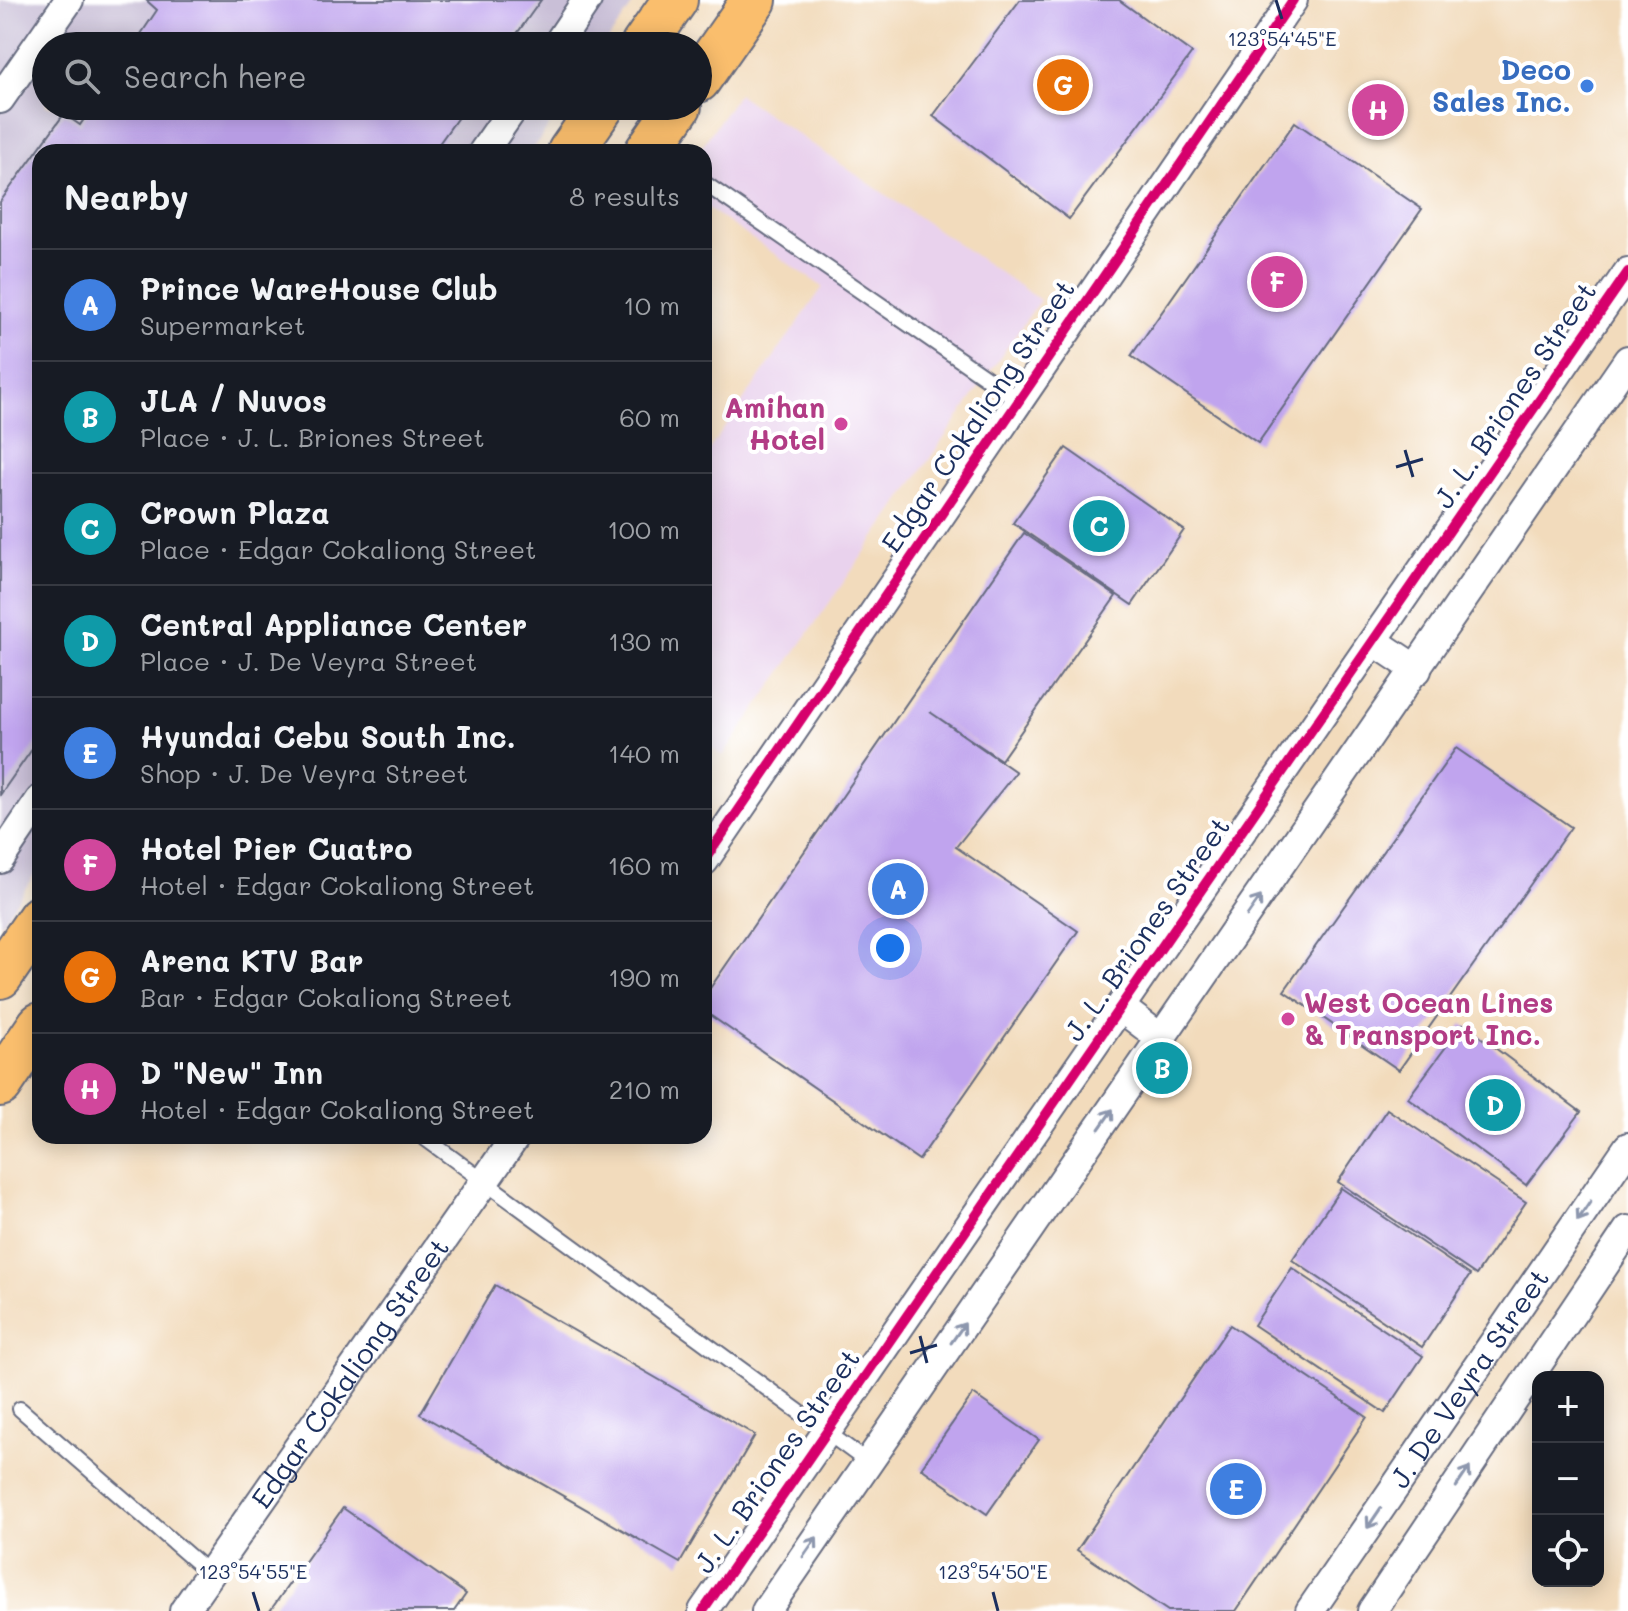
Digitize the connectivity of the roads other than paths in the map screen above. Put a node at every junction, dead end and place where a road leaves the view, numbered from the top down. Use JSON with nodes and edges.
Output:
{"nodes":[{"id":1,"x":69,"y":0,"type":"edge"},
{"id":2,"x":587,"y":0,"type":"edge"},
{"id":3,"x":675,"y":0,"type":"edge"},
{"id":4,"x":754,"y":0,"type":"edge"},
{"id":5,"x":1293,"y":0,"type":"edge"},
{"id":6,"x":47,"y":32,"type":"edge"},
{"id":7,"x":565,"y":32,"type":"edge"},
{"id":8,"x":653,"y":32,"type":"edge"},
{"id":9,"x":32,"y":53,"type":"edge"},
{"id":10,"x":712,"y":60,"type":"edge"},
{"id":11,"x":0,"y":99,"type":"edge"},
{"id":12,"x":505,"y":120,"type":"edge"},
{"id":13,"x":592,"y":120,"type":"edge"},
{"id":14,"x":670,"y":120,"type":"edge"},
{"id":15,"x":489,"y":144,"type":"edge"},
{"id":16,"x":576,"y":144,"type":"edge"},
{"id":17,"x":656,"y":144,"type":"edge"},
{"id":18,"x":712,"y":189,"type":"edge"},
{"id":19,"x":1628,"y":272,"type":"edge"},
{"id":20,"x":1628,"y":360,"type":"edge"},
{"id":21,"x":1017,"y":399,"type":"junction"},
{"id":22,"x":1375,"y":642,"type":"junction"},
{"id":23,"x":1417,"y":670,"type":"junction"},
{"id":24,"x":32,"y":812,"type":"edge"},
{"id":25,"x":712,"y":849,"type":"edge"},
{"id":26,"x":0,"y":859,"type":"edge"},
{"id":27,"x":32,"y":930,"type":"edge"},
{"id":28,"x":0,"y":976,"type":"edge"},
{"id":29,"x":1121,"y":1008,"type":"junction"},
{"id":30,"x":32,"y":1037,"type":"edge"},
{"id":31,"x":1162,"y":1039,"type":"junction"},
{"id":32,"x":0,"y":1084,"type":"edge"},
{"id":33,"x":434,"y":1144,"type":"edge"},
{"id":34,"x":511,"y":1144,"type":"edge"},
{"id":35,"x":1628,"y":1147,"type":"edge"},
{"id":36,"x":486,"y":1180,"type":"junction"},
{"id":37,"x":1628,"y":1230,"type":"edge"},
{"id":38,"x":20,"y":1409,"type":"dead end"},
{"id":39,"x":826,"y":1432,"type":"junction"},
{"id":40,"x":869,"y":1463,"type":"junction"},
{"id":41,"x":210,"y":1574,"type":"junction"},
{"id":42,"x":184,"y":1611,"type":"edge"},
{"id":43,"x":703,"y":1611,"type":"edge"},
{"id":44,"x":766,"y":1611,"type":"edge"},
{"id":45,"x":1310,"y":1611,"type":"edge"},
{"id":46,"x":1372,"y":1611,"type":"edge"}],
"edges":[{"from":1,"to":6,"type":"street"},
{"from":2,"to":7,"type":"street"},
{"from":3,"to":8,"type":"highway"},
{"from":4,"to":10,"type":"highway"},
{"from":5,"to":21,"type":"street","name":"Edgar Cokaliong Street"},
{"from":9,"to":11,"type":"street"},
{"from":12,"to":15,"type":"street"},
{"from":13,"to":16,"type":"highway"},
{"from":14,"to":17,"type":"highway"},
{"from":18,"to":21,"type":"lane"},
{"from":19,"to":22,"type":"street","name":"J. L. Briones Street"},
{"from":20,"to":23,"type":"street"},
{"from":21,"to":25,"type":"street","name":"Edgar Cokaliong Street"},
{"from":22,"to":23,"type":"street"},
{"from":22,"to":29,"type":"street","name":"J. L. Briones Street"},
{"from":31,"to":23,"type":"street","one_way":true},
{"from":24,"to":26,"type":"street"},
{"from":27,"to":28,"type":"highway"},
{"from":29,"to":31,"type":"street"},
{"from":29,"to":39,"type":"street","name":"J. L. Briones Street"},
{"from":30,"to":32,"type":"highway"},
{"from":40,"to":31,"type":"street","one_way":true},
{"from":33,"to":36,"type":"lane"},
{"from":34,"to":36,"type":"street","name":"Edgar Cokaliong Street"},
{"from":35,"to":45,"type":"street","name":"J. De Veyra Street","one_way":true},
{"from":36,"to":39,"type":"lane"},
{"from":36,"to":41,"type":"street","name":"Edgar Cokaliong Street"},
{"from":46,"to":37,"type":"street","name":"J. De Veyra Street","one_way":true},
{"from":38,"to":41,"type":"lane"},
{"from":39,"to":40,"type":"lane"},
{"from":39,"to":43,"type":"street","name":"J. L. Briones Street"},
{"from":44,"to":40,"type":"street","one_way":true},
{"from":41,"to":42,"type":"street","name":"Edgar Cokaliong Street"}]}
